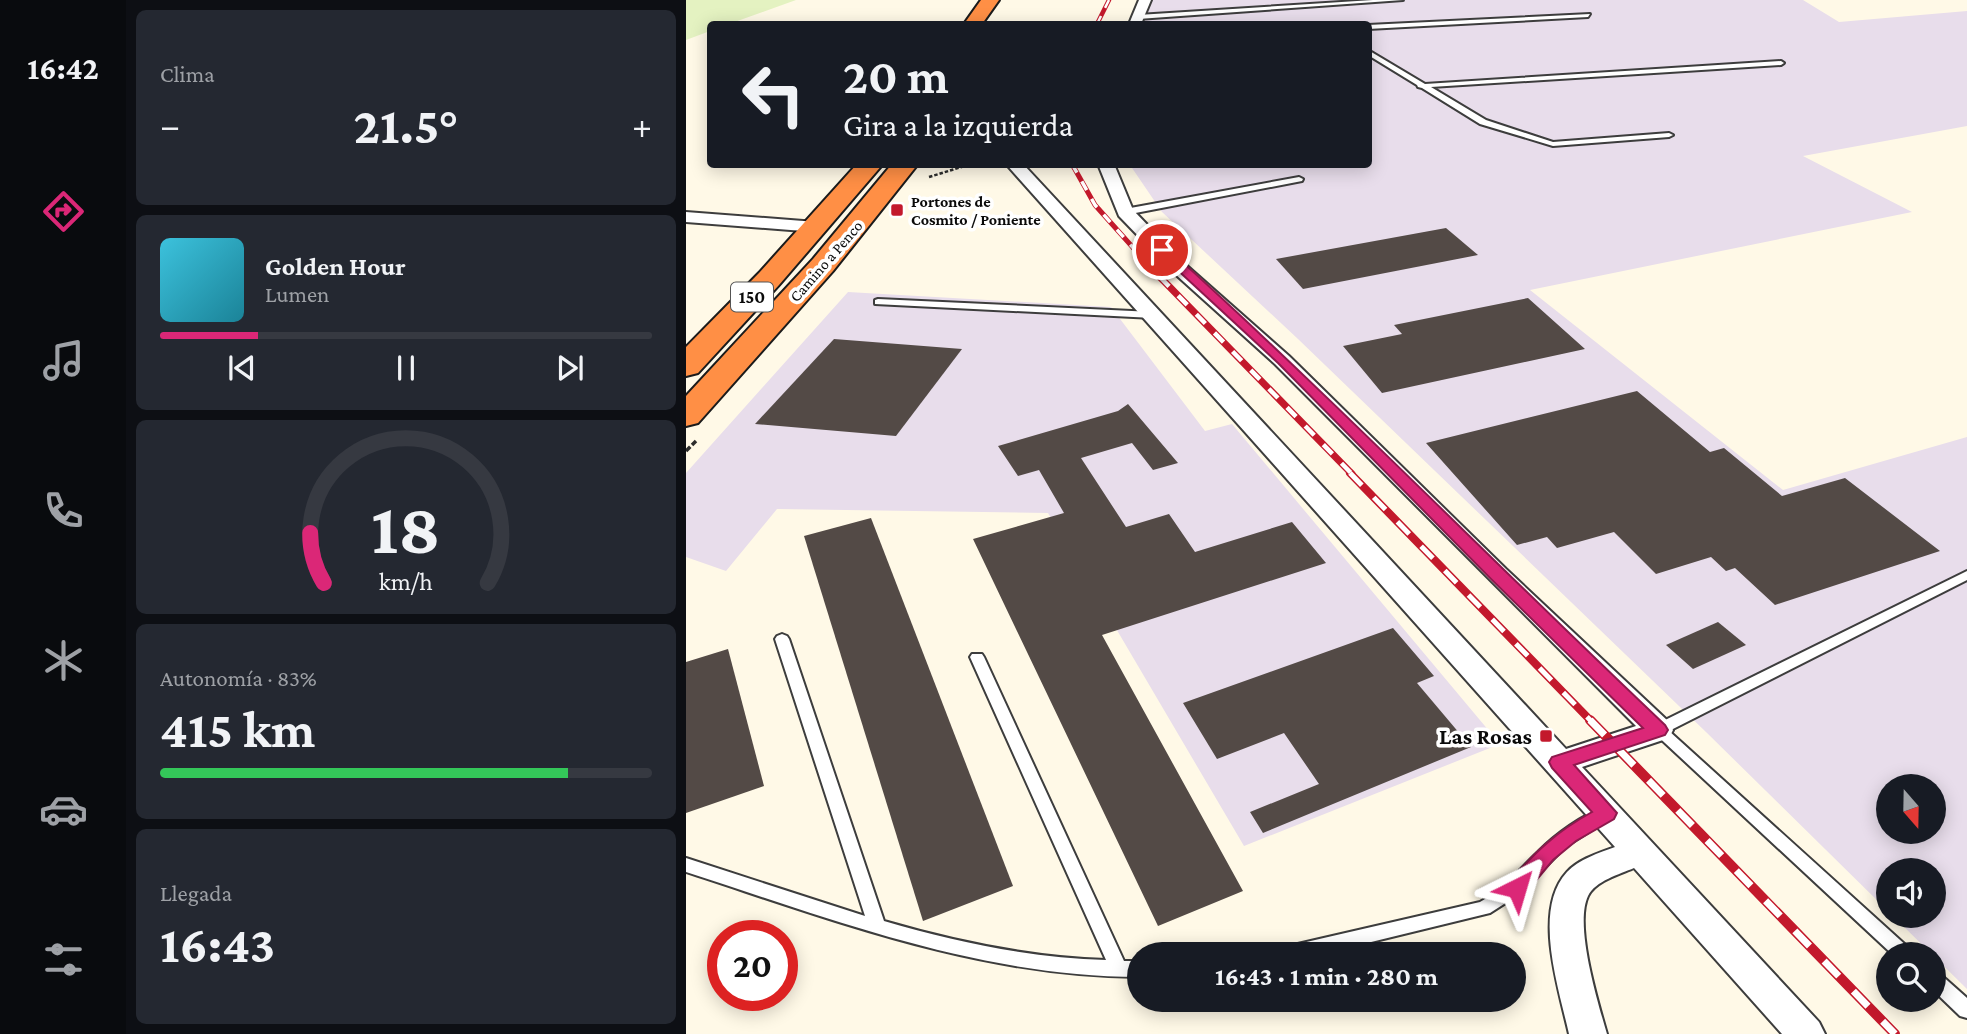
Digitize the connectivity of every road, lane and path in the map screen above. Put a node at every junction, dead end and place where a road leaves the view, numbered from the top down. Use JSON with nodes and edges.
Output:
{"nodes":[{"id":1,"x":990,"y":0,"type":"edge"},
{"id":2,"x":1145,"y":0,"type":"edge"},
{"id":3,"x":1400,"y":0,"type":"edge"},
{"id":4,"x":1588,"y":15,"type":"dead end"},
{"id":5,"x":975,"y":21,"type":"edge"},
{"id":6,"x":1137,"y":21,"type":"edge"},
{"id":7,"x":1372,"y":27,"type":"edge"},
{"id":8,"x":1372,"y":55,"type":"edge"},
{"id":9,"x":1781,"y":63,"type":"dead end"},
{"id":10,"x":1420,"y":86,"type":"junction"},
{"id":11,"x":1669,"y":135,"type":"dead end"},
{"id":12,"x":868,"y":168,"type":"edge"},
{"id":13,"x":903,"y":168,"type":"edge"},
{"id":14,"x":1018,"y":168,"type":"edge"},
{"id":15,"x":1108,"y":168,"type":"edge"},
{"id":16,"x":1299,"y":179,"type":"dead end"},
{"id":17,"x":1125,"y":212,"type":"junction"},
{"id":18,"x":686,"y":217,"type":"edge"},
{"id":19,"x":816,"y":227,"type":"junction"},
{"id":20,"x":878,"y":302,"type":"dead end"},
{"id":21,"x":1153,"y":315,"type":"junction"},
{"id":22,"x":686,"y":366,"type":"edge"},
{"id":23,"x":686,"y":416,"type":"edge"},
{"id":24,"x":1967,"y":575,"type":"edge"},
{"id":25,"x":782,"y":639,"type":"dead end"},
{"id":26,"x":977,"y":657,"type":"dead end"},
{"id":27,"x":1658,"y":730,"type":"junction"},
{"id":28,"x":1559,"y":762,"type":"junction"},
{"id":29,"x":1606,"y":813,"type":"junction"},
{"id":30,"x":1640,"y":851,"type":"junction"},
{"id":31,"x":686,"y":865,"type":"edge"},
{"id":32,"x":877,"y":925,"type":"junction"},
{"id":33,"x":1340,"y":942,"type":"edge"},
{"id":34,"x":1892,"y":942,"type":"edge"},
{"id":35,"x":1119,"y":969,"type":"junction"},
{"id":36,"x":1127,"y":969,"type":"edge"},
{"id":37,"x":1946,"y":991,"type":"edge"},
{"id":38,"x":1967,"y":1010,"type":"edge"},
{"id":39,"x":1588,"y":1034,"type":"edge"},
{"id":40,"x":1806,"y":1034,"type":"edge"}],
"edges":[{"from":1,"to":5,"type":"highway"},
{"from":2,"to":6,"type":"street"},
{"from":3,"to":6,"type":"lane"},
{"from":4,"to":7,"type":"lane"},
{"from":8,"to":10,"type":"lane"},
{"from":9,"to":10,"type":"lane"},
{"from":10,"to":11,"type":"lane"},
{"from":12,"to":19,"type":"highway","name":"Camino a Penco","number":"150"},
{"from":13,"to":23,"type":"highway","name":"Camino a Penco","number":"150"},
{"from":14,"to":21,"type":"street"},
{"from":15,"to":17,"type":"street"},
{"from":16,"to":17,"type":"lane"},
{"from":17,"to":27,"type":"street"},
{"from":18,"to":19,"type":"street"},
{"from":19,"to":22,"type":"highway","name":"Camino a Penco","number":"150"},
{"from":20,"to":21,"type":"lane"},
{"from":21,"to":28,"type":"street"},
{"from":24,"to":27,"type":"lane"},
{"from":25,"to":32,"type":"lane"},
{"from":26,"to":35,"type":"lane"},
{"from":27,"to":28,"type":"street"},
{"from":27,"to":34,"type":"lane"},
{"from":28,"to":29,"type":"street"},
{"from":29,"to":30,"type":"street"},
{"from":29,"to":33,"type":"lane"},
{"from":30,"to":39,"type":"street"},
{"from":30,"to":40,"type":"street"},
{"from":31,"to":32,"type":"lane"},
{"from":32,"to":35,"type":"lane"},
{"from":35,"to":36,"type":"lane"},
{"from":37,"to":38,"type":"lane"}]}
